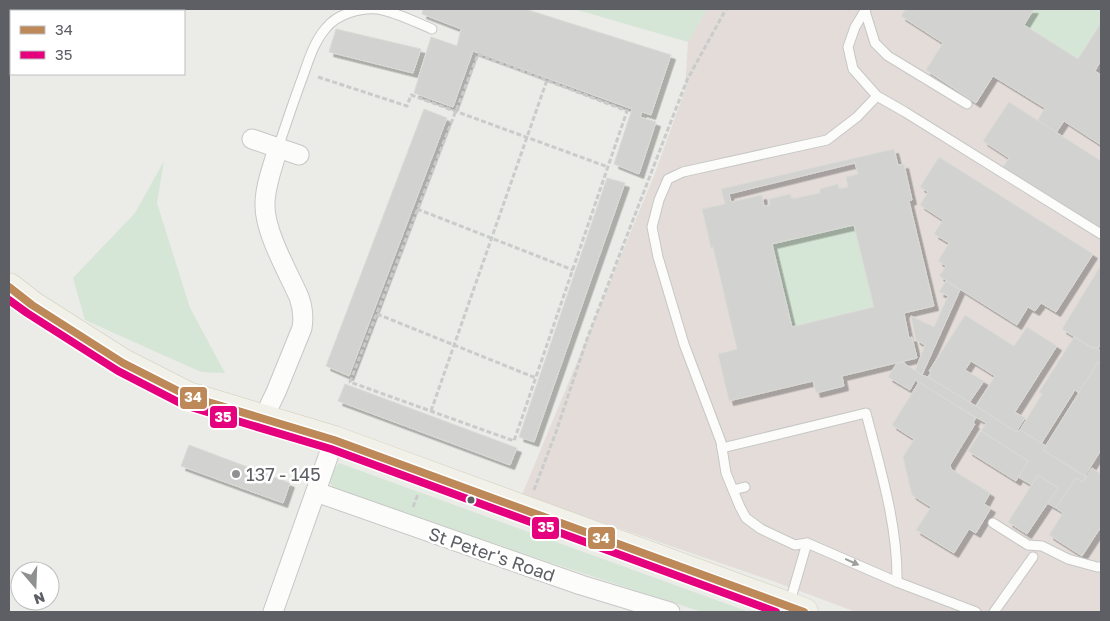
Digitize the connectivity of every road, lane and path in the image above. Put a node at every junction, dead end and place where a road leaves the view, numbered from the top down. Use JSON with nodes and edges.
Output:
{"nodes":[{"id":1,"x":726,"y":9,"type":"edge"},
{"id":2,"x":866,"y":10,"type":"edge"},
{"id":3,"x":432,"y":29,"type":"dead end"},
{"id":4,"x":304,"y":72,"type":"junction"},
{"id":5,"x":547,"y":80,"type":"junction"},
{"id":6,"x":877,"y":96,"type":"junction"},
{"id":7,"x":966,"y":104,"type":"dead end"},
{"id":8,"x":455,"y":112,"type":"junction"},
{"id":9,"x":527,"y":138,"type":"junction"},
{"id":10,"x":252,"y":139,"type":"dead end"},
{"id":11,"x":278,"y":148,"type":"junction"},
{"id":12,"x":299,"y":155,"type":"dead end"},
{"id":13,"x":608,"y":167,"type":"junction"},
{"id":14,"x":417,"y":210,"type":"junction"},
{"id":15,"x":1101,"y":234,"type":"edge"},
{"id":16,"x":492,"y":238,"type":"junction"},
{"id":17,"x":573,"y":270,"type":"junction"},
{"id":18,"x":9,"y":288,"type":"edge"},
{"id":19,"x":377,"y":314,"type":"junction"},
{"id":20,"x":454,"y":345,"type":"junction"},
{"id":21,"x":536,"y":378,"type":"junction"},
{"id":22,"x":431,"y":411,"type":"junction"},
{"id":23,"x":263,"y":419,"type":"junction"},
{"id":24,"x":334,"y":440,"type":"junction"},
{"id":25,"x":722,"y":448,"type":"junction"},
{"id":26,"x":745,"y":487,"type":"dead end"},
{"id":27,"x":733,"y":490,"type":"junction"},
{"id":28,"x":316,"y":492,"type":"junction"},
{"id":29,"x":529,"y":513,"type":"junction"},
{"id":30,"x":993,"y":523,"type":"dead end"},
{"id":31,"x":807,"y":542,"type":"junction"},
{"id":32,"x":1033,"y":557,"type":"dead end"},
{"id":33,"x":1101,"y":567,"type":"edge"},
{"id":34,"x":897,"y":582,"type":"junction"},
{"id":35,"x":796,"y":609,"type":"edge"},
{"id":36,"x":273,"y":612,"type":"edge"},
{"id":37,"x":670,"y":612,"type":"edge"},
{"id":38,"x":976,"y":612,"type":"edge"},
{"id":39,"x":994,"y":612,"type":"edge"}],
"edges":[{"from":1,"to":29,"type":"path"},
{"from":2,"to":6,"type":"lane"},
{"from":2,"to":7,"type":"lane"},
{"from":3,"to":4,"type":"lane"},
{"from":4,"to":8,"type":"path"},
{"from":4,"to":11,"type":"lane"},
{"from":5,"to":8,"type":"path"},
{"from":5,"to":9,"type":"path"},
{"from":5,"to":13,"type":"path"},
{"from":6,"to":15,"type":"lane"},
{"from":6,"to":25,"type":"lane"},
{"from":8,"to":9,"type":"path"},
{"from":8,"to":14,"type":"path"},
{"from":9,"to":13,"type":"path"},
{"from":9,"to":16,"type":"path"},
{"from":10,"to":11,"type":"street"},
{"from":11,"to":12,"type":"street"},
{"from":11,"to":23,"type":"street"},
{"from":13,"to":17,"type":"path"},
{"from":14,"to":16,"type":"path"},
{"from":14,"to":19,"type":"path"},
{"from":16,"to":17,"type":"path"},
{"from":16,"to":20,"type":"path"},
{"from":17,"to":21,"type":"path"},
{"from":18,"to":23,"type":"main road"},
{"from":19,"to":20,"type":"path"},
{"from":19,"to":22,"type":"path"},
{"from":20,"to":21,"type":"path"},
{"from":20,"to":22,"type":"path"},
{"from":21,"to":22,"type":"path"},
{"from":23,"to":24,"type":"main road"},
{"from":24,"to":28,"type":"street"},
{"from":24,"to":29,"type":"main road"},
{"from":25,"to":27,"type":"lane"},
{"from":25,"to":34,"type":"lane"},
{"from":26,"to":27,"type":"lane"},
{"from":27,"to":31,"type":"lane"},
{"from":28,"to":36,"type":"street"},
{"from":28,"to":37,"type":"street","name":"St Peter's Road"},
{"from":29,"to":35,"type":"main road"},
{"from":30,"to":33,"type":"lane"},
{"from":31,"to":34,"type":"lane","one_way":true},
{"from":31,"to":35,"type":"lane"},
{"from":32,"to":39,"type":"lane"},
{"from":34,"to":38,"type":"lane"}]}
